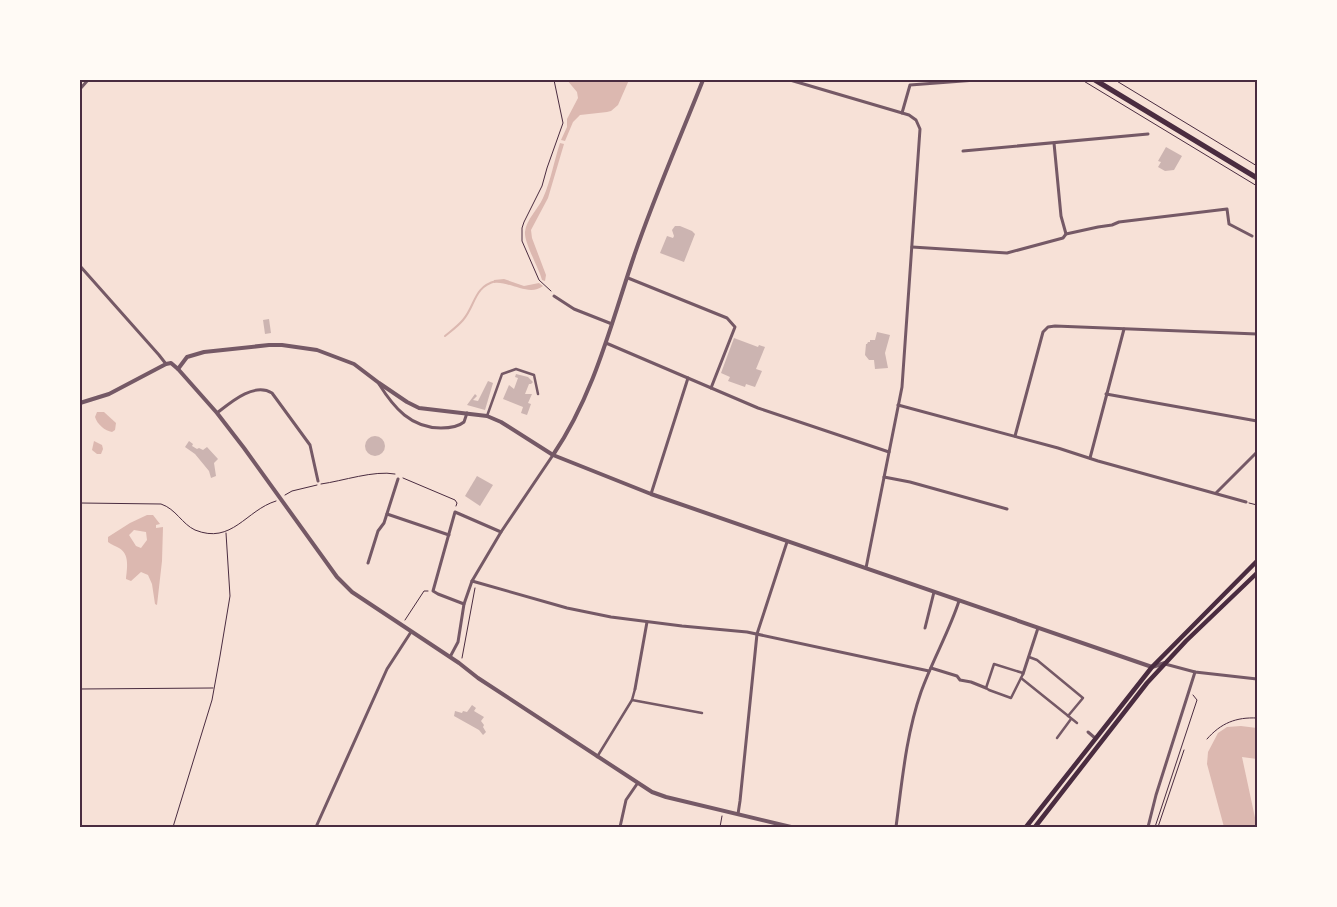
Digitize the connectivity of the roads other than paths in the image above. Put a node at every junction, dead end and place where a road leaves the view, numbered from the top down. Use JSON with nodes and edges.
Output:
{"nodes":[{"id":1,"x":88,"y":80,"type":"edge"},
{"id":2,"x":703,"y":80,"type":"edge"},
{"id":3,"x":790,"y":80,"type":"edge"},
{"id":4,"x":976,"y":80,"type":"edge"},
{"id":5,"x":1095,"y":80,"type":"edge"},
{"id":6,"x":805,"y":82,"type":"edge"},
{"id":7,"x":80,"y":89,"type":"edge"},
{"id":8,"x":902,"y":113,"type":"junction"},
{"id":9,"x":1148,"y":134,"type":"dead end"},
{"id":10,"x":1054,"y":143,"type":"junction"},
{"id":11,"x":963,"y":150,"type":"dead end"},
{"id":12,"x":1257,"y":178,"type":"edge"},
{"id":13,"x":1066,"y":234,"type":"junction"},
{"id":14,"x":1252,"y":236,"type":"dead end"},
{"id":15,"x":912,"y":247,"type":"junction"},
{"id":16,"x":80,"y":266,"type":"edge"},
{"id":17,"x":628,"y":278,"type":"junction"},
{"id":18,"x":554,"y":296,"type":"road end"},
{"id":19,"x":612,"y":324,"type":"junction"},
{"id":20,"x":1124,"y":329,"type":"junction"},
{"id":21,"x":1257,"y":334,"type":"edge"},
{"id":22,"x":606,"y":344,"type":"junction"},
{"id":23,"x":166,"y":364,"type":"junction"},
{"id":24,"x":178,"y":369,"type":"junction"},
{"id":25,"x":688,"y":378,"type":"junction"},
{"id":26,"x":379,"y":383,"type":"junction"},
{"id":27,"x":711,"y":388,"type":"junction"},
{"id":28,"x":538,"y":394,"type":"dead end"},
{"id":29,"x":1106,"y":394,"type":"junction"},
{"id":30,"x":80,"y":403,"type":"edge"},
{"id":31,"x":898,"y":405,"type":"junction"},
{"id":32,"x":216,"y":413,"type":"junction"},
{"id":33,"x":467,"y":413,"type":"junction"},
{"id":34,"x":487,"y":416,"type":"junction"},
{"id":35,"x":1257,"y":422,"type":"edge"},
{"id":36,"x":1015,"y":436,"type":"junction"},
{"id":37,"x":889,"y":452,"type":"junction"},
{"id":38,"x":1257,"y":452,"type":"edge"},
{"id":39,"x":553,"y":455,"type":"junction"},
{"id":40,"x":1090,"y":458,"type":"junction"},
{"id":41,"x":884,"y":477,"type":"junction"},
{"id":42,"x":398,"y":479,"type":"dead end"},
{"id":43,"x":318,"y":481,"type":"dead end"},
{"id":44,"x":1216,"y":493,"type":"junction"},
{"id":45,"x":651,"y":494,"type":"junction"},
{"id":46,"x":1246,"y":502,"type":"road end"},
{"id":47,"x":1007,"y":509,"type":"dead end"},
{"id":48,"x":387,"y":514,"type":"junction"},
{"id":49,"x":501,"y":532,"type":"junction"},
{"id":50,"x":449,"y":535,"type":"junction"},
{"id":51,"x":787,"y":542,"type":"junction"},
{"id":52,"x":1257,"y":561,"type":"edge"},
{"id":53,"x":368,"y":564,"type":"dead end"},
{"id":54,"x":866,"y":568,"type":"junction"},
{"id":55,"x":1257,"y":573,"type":"edge"},
{"id":56,"x":472,"y":581,"type":"junction"},
{"id":57,"x":934,"y":592,"type":"junction"},
{"id":58,"x":959,"y":601,"type":"junction"},
{"id":59,"x":464,"y":604,"type":"junction"},
{"id":60,"x":647,"y":622,"type":"junction"},
{"id":61,"x":925,"y":628,"type":"dead end"},
{"id":62,"x":1038,"y":628,"type":"junction"},
{"id":63,"x":411,"y":632,"type":"junction"},
{"id":64,"x":757,"y":634,"type":"junction"},
{"id":65,"x":1029,"y":656,"type":"junction"},
{"id":66,"x":450,"y":657,"type":"junction"},
{"id":67,"x":1165,"y":663,"type":"junction"},
{"id":68,"x":1152,"y":667,"type":"junction"},
{"id":69,"x":930,"y":670,"type":"junction"},
{"id":70,"x":1195,"y":672,"type":"junction"},
{"id":71,"x":1022,"y":675,"type":"junction"},
{"id":72,"x":1153,"y":676,"type":"junction"},
{"id":73,"x":1257,"y":680,"type":"edge"},
{"id":74,"x":986,"y":688,"type":"junction"},
{"id":75,"x":635,"y":689,"type":"joint"},
{"id":76,"x":632,"y":700,"type":"junction"},
{"id":77,"x":702,"y":713,"type":"dead end"},
{"id":78,"x":1068,"y":716,"type":"junction"},
{"id":79,"x":1071,"y":719,"type":"junction"},
{"id":80,"x":1077,"y":724,"type":"dead end"},
{"id":81,"x":1088,"y":732,"type":"dead end"},
{"id":82,"x":1057,"y":738,"type":"dead end"},
{"id":83,"x":1095,"y":738,"type":"junction"},
{"id":84,"x":597,"y":757,"type":"junction"},
{"id":85,"x":637,"y":784,"type":"junction"},
{"id":86,"x":738,"y":814,"type":"junction"},
{"id":87,"x":316,"y":827,"type":"edge"},
{"id":88,"x":620,"y":827,"type":"edge"},
{"id":89,"x":791,"y":827,"type":"edge"},
{"id":90,"x":896,"y":827,"type":"edge"},
{"id":91,"x":1026,"y":827,"type":"edge"},
{"id":92,"x":1035,"y":827,"type":"edge"},
{"id":93,"x":1148,"y":827,"type":"edge"}],
"edges":[{"from":1,"to":7,"type":"street"},
{"from":2,"to":17,"type":"street"},
{"from":3,"to":6,"type":"street"},
{"from":4,"to":8,"type":"street"},
{"from":5,"to":12,"type":"main road"},
{"from":6,"to":8,"type":"street"},
{"from":8,"to":15,"type":"street"},
{"from":9,"to":10,"type":"street"},
{"from":10,"to":11,"type":"street"},
{"from":10,"to":13,"type":"street"},
{"from":13,"to":14,"type":"street"},
{"from":13,"to":15,"type":"street"},
{"from":15,"to":31,"type":"street"},
{"from":16,"to":23,"type":"street"},
{"from":17,"to":19,"type":"street"},
{"from":17,"to":27,"type":"street"},
{"from":18,"to":19,"type":"street"},
{"from":19,"to":22,"type":"street"},
{"from":20,"to":21,"type":"street"},
{"from":20,"to":29,"type":"street"},
{"from":20,"to":36,"type":"street"},
{"from":22,"to":25,"type":"street"},
{"from":22,"to":39,"type":"street"},
{"from":23,"to":24,"type":"street"},
{"from":23,"to":30,"type":"street"},
{"from":24,"to":26,"type":"street"},
{"from":24,"to":32,"type":"street"},
{"from":25,"to":27,"type":"street"},
{"from":25,"to":45,"type":"street"},
{"from":26,"to":33,"type":"street"},
{"from":26,"to":33,"type":"street"},
{"from":27,"to":37,"type":"street"},
{"from":28,"to":34,"type":"street"},
{"from":29,"to":35,"type":"street"},
{"from":29,"to":40,"type":"street"},
{"from":31,"to":36,"type":"street"},
{"from":31,"to":37,"type":"street"},
{"from":32,"to":43,"type":"street"},
{"from":32,"to":63,"type":"street"},
{"from":33,"to":34,"type":"street"},
{"from":34,"to":39,"type":"street"},
{"from":36,"to":40,"type":"street"},
{"from":37,"to":41,"type":"street"},
{"from":38,"to":44,"type":"street"},
{"from":39,"to":45,"type":"street"},
{"from":39,"to":49,"type":"street"},
{"from":40,"to":44,"type":"street"},
{"from":41,"to":47,"type":"street"},
{"from":41,"to":54,"type":"street"},
{"from":42,"to":48,"type":"street"},
{"from":44,"to":46,"type":"street"},
{"from":45,"to":51,"type":"street"},
{"from":48,"to":50,"type":"street"},
{"from":48,"to":53,"type":"street"},
{"from":49,"to":50,"type":"street"},
{"from":49,"to":56,"type":"street"},
{"from":50,"to":59,"type":"street"},
{"from":51,"to":54,"type":"street"},
{"from":51,"to":64,"type":"street"},
{"from":52,"to":68,"type":"main road"},
{"from":54,"to":57,"type":"street"},
{"from":55,"to":67,"type":"main road"},
{"from":56,"to":59,"type":"street"},
{"from":56,"to":60,"type":"street"},
{"from":57,"to":58,"type":"street"},
{"from":57,"to":61,"type":"street"},
{"from":58,"to":62,"type":"street"},
{"from":58,"to":69,"type":"street"},
{"from":59,"to":66,"type":"street"},
{"from":60,"to":64,"type":"street"},
{"from":60,"to":75,"type":"street"},
{"from":62,"to":65,"type":"street"},
{"from":62,"to":68,"type":"street"},
{"from":63,"to":66,"type":"street"},
{"from":63,"to":87,"type":"street"},
{"from":64,"to":69,"type":"street"},
{"from":64,"to":86,"type":"street"},
{"from":65,"to":71,"type":"street"},
{"from":65,"to":78,"type":"street"},
{"from":66,"to":84,"type":"street"},
{"from":67,"to":68,"type":"street"},
{"from":67,"to":70,"type":"street"},
{"from":67,"to":72,"type":"main road"},
{"from":68,"to":72,"type":"street"},
{"from":68,"to":83,"type":"main road"},
{"from":69,"to":74,"type":"street"},
{"from":69,"to":90,"type":"street"},
{"from":70,"to":73,"type":"street"},
{"from":70,"to":93,"type":"street"},
{"from":71,"to":74,"type":"street"},
{"from":71,"to":74,"type":"street"},
{"from":71,"to":78,"type":"street"},
{"from":72,"to":92,"type":"main road"},
{"from":75,"to":76,"type":"street"},
{"from":76,"to":77,"type":"street"},
{"from":76,"to":84,"type":"street"},
{"from":78,"to":79,"type":"street"},
{"from":79,"to":80,"type":"street"},
{"from":79,"to":82,"type":"street"},
{"from":81,"to":83,"type":"street"},
{"from":83,"to":91,"type":"main road"},
{"from":84,"to":85,"type":"street"},
{"from":85,"to":86,"type":"street"},
{"from":85,"to":88,"type":"street"},
{"from":86,"to":89,"type":"street"}]}
